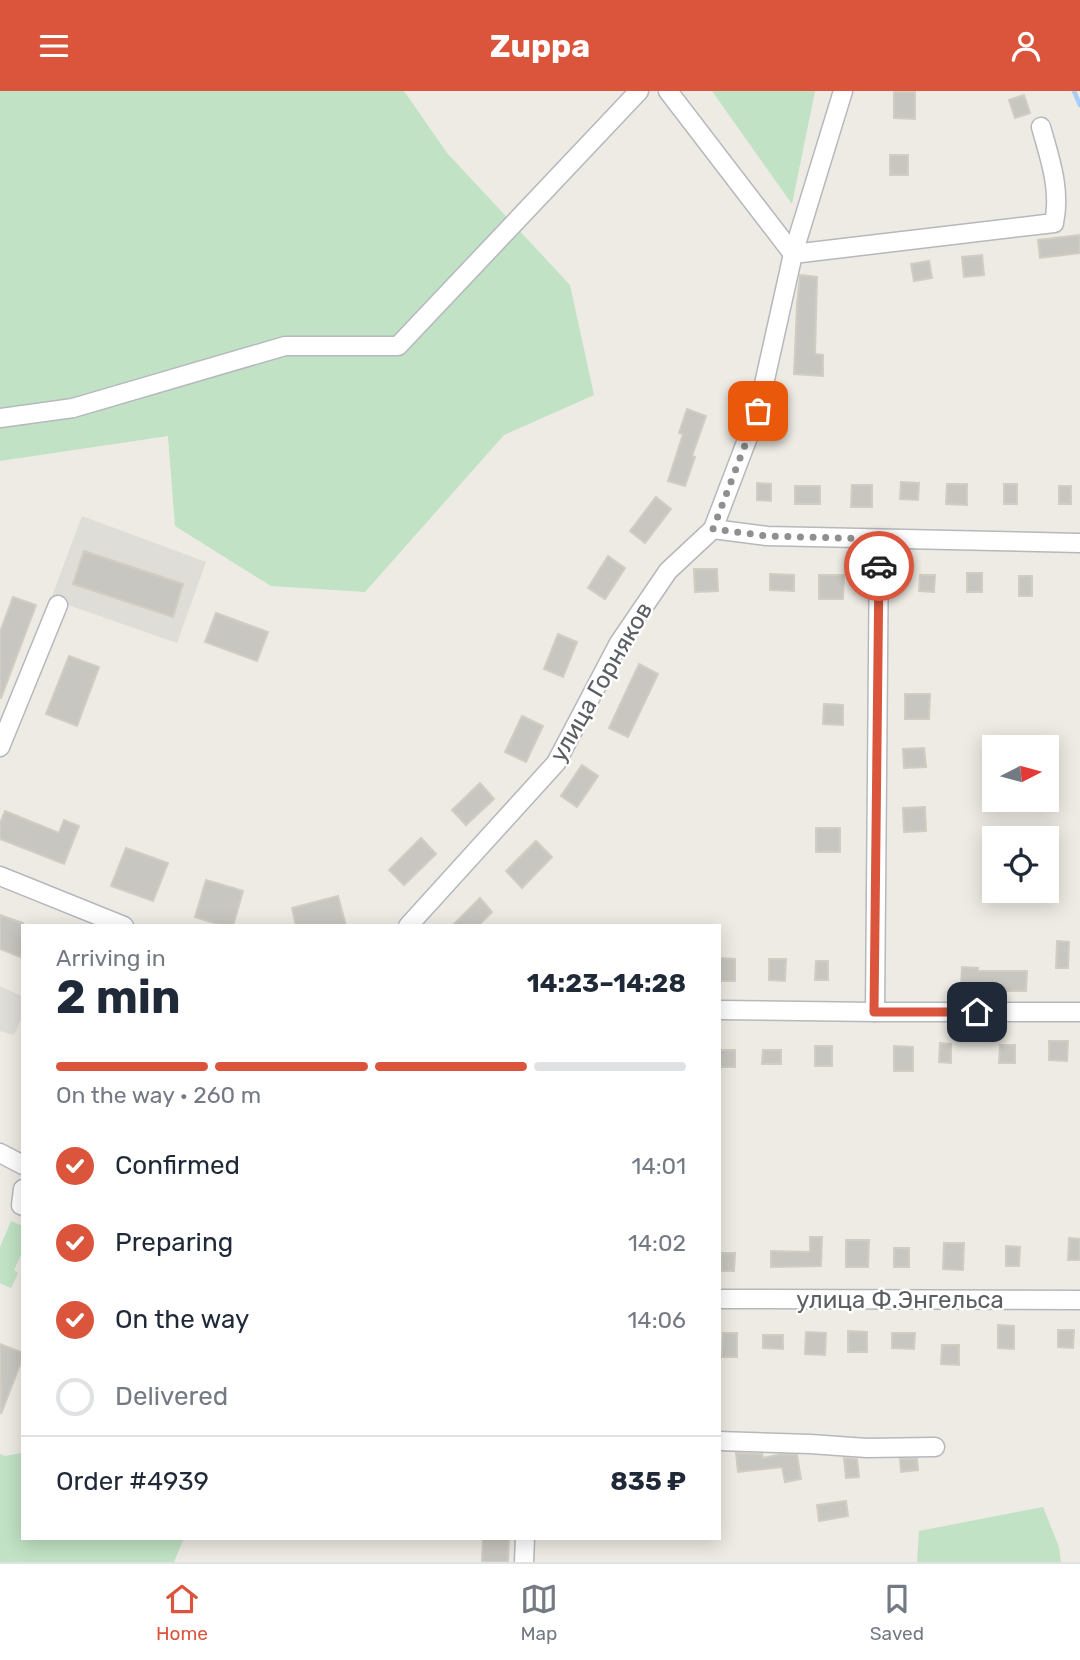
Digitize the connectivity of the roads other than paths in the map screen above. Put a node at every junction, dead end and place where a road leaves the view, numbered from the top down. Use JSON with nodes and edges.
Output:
{"nodes":[{"id":1,"x":639,"y":91,"type":"edge"},
{"id":2,"x":668,"y":91,"type":"edge"},
{"id":3,"x":844,"y":91,"type":"edge"},
{"id":4,"x":1041,"y":127,"type":"dead end"},
{"id":5,"x":793,"y":254,"type":"junction"},
{"id":6,"x":0,"y":418,"type":"edge"},
{"id":7,"x":713,"y":529,"type":"junction"},
{"id":8,"x":879,"y":539,"type":"junction"},
{"id":9,"x":1080,"y":543,"type":"edge"},
{"id":10,"x":58,"y":605,"type":"dead end"},
{"id":11,"x":0,"y":747,"type":"edge"},
{"id":12,"x":0,"y":876,"type":"edge"},
{"id":13,"x":119,"y":924,"type":"edge"},
{"id":14,"x":410,"y":924,"type":"edge"},
{"id":15,"x":721,"y":1010,"type":"edge"},
{"id":16,"x":874,"y":1012,"type":"junction"},
{"id":17,"x":1080,"y":1012,"type":"edge"},
{"id":18,"x":0,"y":1153,"type":"edge"},
{"id":19,"x":21,"y":1164,"type":"edge"},
{"id":20,"x":721,"y":1299,"type":"edge"},
{"id":21,"x":1080,"y":1300,"type":"edge"},
{"id":22,"x":721,"y":1441,"type":"edge"},
{"id":23,"x":935,"y":1447,"type":"dead end"},
{"id":24,"x":525,"y":1540,"type":"edge"},
{"id":25,"x":524,"y":1562,"type":"edge"}],
"edges":[{"from":1,"to":6,"type":"street"},
{"from":2,"to":5,"type":"street"},
{"from":3,"to":5,"type":"street","name":"улица Горняков"},
{"from":4,"to":5,"type":"street"},
{"from":5,"to":7,"type":"street","name":"улица Горняков"},
{"from":7,"to":8,"type":"street"},
{"from":7,"to":14,"type":"street","name":"улица Горняков"},
{"from":8,"to":9,"type":"street"},
{"from":8,"to":16,"type":"street"},
{"from":10,"to":11,"type":"street"},
{"from":12,"to":13,"type":"street"},
{"from":15,"to":16,"type":"street"},
{"from":16,"to":17,"type":"street"},
{"from":18,"to":19,"type":"street"},
{"from":20,"to":21,"type":"street","name":"улица Ф.Энгельса"},
{"from":22,"to":23,"type":"street"},
{"from":24,"to":25,"type":"street"}]}
